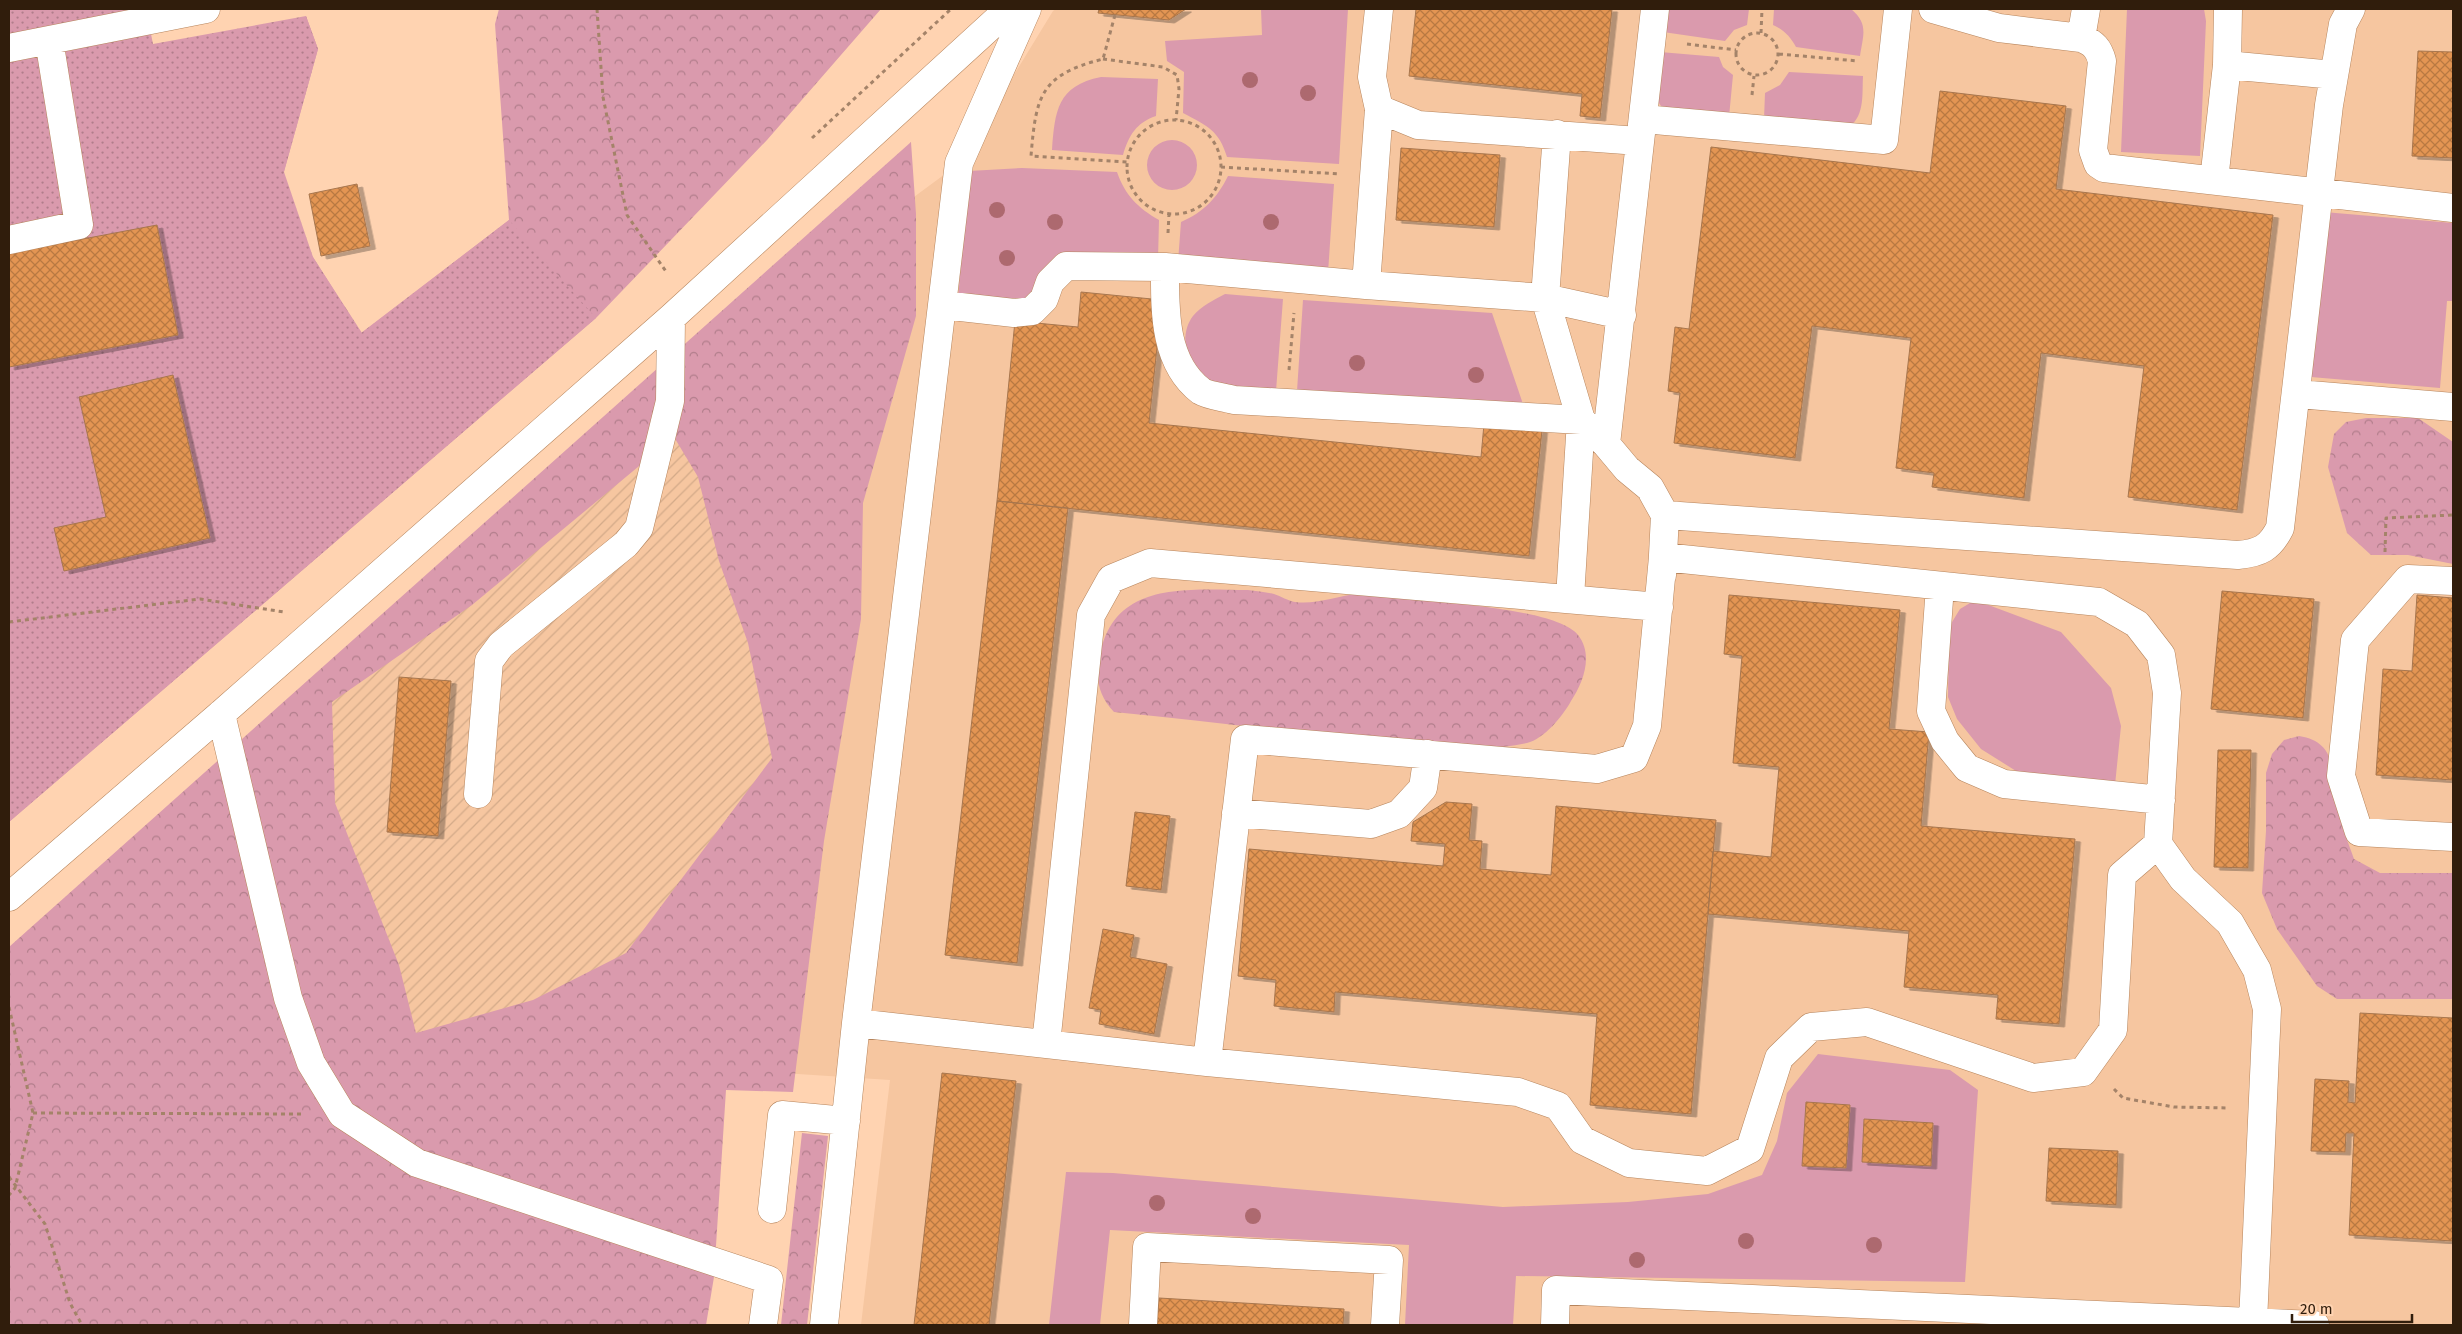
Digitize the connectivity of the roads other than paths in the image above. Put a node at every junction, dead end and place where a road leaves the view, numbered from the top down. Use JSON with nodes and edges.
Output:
{"nodes":[{"id":1,"x":206,"y":9,"type":"edge"},
{"id":2,"x":1009,"y":9,"type":"edge"},
{"id":3,"x":1026,"y":9,"type":"edge"},
{"id":4,"x":1379,"y":9,"type":"edge"},
{"id":5,"x":1655,"y":9,"type":"edge"},
{"id":6,"x":1898,"y":9,"type":"edge"},
{"id":7,"x":1933,"y":9,"type":"edge"},
{"id":8,"x":2086,"y":9,"type":"edge"},
{"id":9,"x":2228,"y":9,"type":"edge"},
{"id":10,"x":2351,"y":9,"type":"edge"},
{"id":11,"x":2000,"y":18,"type":"edge"},
{"id":12,"x":2081,"y":38,"type":"junction"},
{"id":13,"x":48,"y":40,"type":"junction"},
{"id":14,"x":9,"y":48,"type":"edge"},
{"id":15,"x":2227,"y":65,"type":"junction"},
{"id":16,"x":2334,"y":75,"type":"junction"},
{"id":17,"x":1379,"y":109,"type":"junction"},
{"id":18,"x":1641,"y":130,"type":"junction"},
{"id":19,"x":1557,"y":134,"type":"junction"},
{"id":20,"x":2214,"y":180,"type":"junction"},
{"id":21,"x":2318,"y":192,"type":"junction"},
{"id":22,"x":2453,"y":208,"type":"edge"},
{"id":23,"x":9,"y":240,"type":"edge"},
{"id":24,"x":1165,"y":267,"type":"junction"},
{"id":25,"x":1366,"y":286,"type":"junction"},
{"id":26,"x":1545,"y":298,"type":"junction"},
{"id":27,"x":943,"y":305,"type":"junction"},
{"id":28,"x":1622,"y":315,"type":"junction"},
{"id":29,"x":671,"y":318,"type":"junction"},
{"id":30,"x":2298,"y":394,"type":"junction"},
{"id":31,"x":2453,"y":407,"type":"edge"},
{"id":32,"x":1581,"y":420,"type":"junction"},
{"id":33,"x":1606,"y":444,"type":"junction"},
{"id":34,"x":1665,"y":515,"type":"junction"},
{"id":35,"x":1662,"y":578,"type":"junction"},
{"id":36,"x":2453,"y":581,"type":"edge"},
{"id":37,"x":1940,"y":586,"type":"junction"},
{"id":38,"x":1570,"y":598,"type":"junction"},
{"id":39,"x":1659,"y":607,"type":"junction"},
{"id":40,"x":221,"y":714,"type":"junction"},
{"id":41,"x":1428,"y":754,"type":"junction"},
{"id":42,"x":478,"y":794,"type":"dead end"},
{"id":43,"x":2161,"y":800,"type":"junction"},
{"id":44,"x":1236,"y":813,"type":"junction"},
{"id":45,"x":2453,"y":837,"type":"edge"},
{"id":46,"x":2158,"y":844,"type":"junction"},
{"id":47,"x":9,"y":897,"type":"edge"},
{"id":48,"x":856,"y":1023,"type":"junction"},
{"id":49,"x":1046,"y":1044,"type":"junction"},
{"id":50,"x":1207,"y":1062,"type":"junction"},
{"id":51,"x":846,"y":1121,"type":"junction"},
{"id":52,"x":772,"y":1209,"type":"dead end"},
{"id":53,"x":2200,"y":1322,"type":"edge"},
{"id":54,"x":2253,"y":1322,"type":"junction"},
{"id":55,"x":763,"y":1325,"type":"edge"},
{"id":56,"x":824,"y":1325,"type":"edge"},
{"id":57,"x":1143,"y":1325,"type":"edge"},
{"id":58,"x":1386,"y":1325,"type":"edge"},
{"id":59,"x":1554,"y":1325,"type":"edge"},
{"id":60,"x":2315,"y":1325,"type":"edge"}],
"edges":[{"from":1,"to":13,"type":"street"},
{"from":2,"to":29,"type":"street"},
{"from":3,"to":27,"type":"street"},
{"from":4,"to":17,"type":"street"},
{"from":5,"to":18,"type":"street"},
{"from":6,"to":18,"type":"street"},
{"from":7,"to":11,"type":"street"},
{"from":8,"to":12,"type":"street"},
{"from":9,"to":15,"type":"street"},
{"from":10,"to":16,"type":"street"},
{"from":11,"to":12,"type":"street"},
{"from":12,"to":20,"type":"street"},
{"from":13,"to":14,"type":"street"},
{"from":13,"to":23,"type":"street"},
{"from":15,"to":16,"type":"street"},
{"from":15,"to":20,"type":"street"},
{"from":16,"to":21,"type":"street"},
{"from":17,"to":19,"type":"street"},
{"from":17,"to":25,"type":"street"},
{"from":18,"to":19,"type":"street"},
{"from":18,"to":28,"type":"street"},
{"from":19,"to":26,"type":"street"},
{"from":20,"to":21,"type":"street"},
{"from":21,"to":22,"type":"street"},
{"from":21,"to":30,"type":"street"},
{"from":24,"to":25,"type":"street"},
{"from":24,"to":27,"type":"street"},
{"from":24,"to":32,"type":"street"},
{"from":25,"to":26,"type":"street"},
{"from":26,"to":28,"type":"street"},
{"from":26,"to":32,"type":"street"},
{"from":27,"to":48,"type":"street"},
{"from":28,"to":33,"type":"street"},
{"from":29,"to":40,"type":"street"},
{"from":29,"to":42,"type":"street"},
{"from":30,"to":31,"type":"street"},
{"from":30,"to":34,"type":"street"},
{"from":32,"to":33,"type":"street"},
{"from":32,"to":38,"type":"street"},
{"from":33,"to":34,"type":"street"},
{"from":34,"to":35,"type":"street"},
{"from":35,"to":37,"type":"street"},
{"from":35,"to":39,"type":"street"},
{"from":36,"to":45,"type":"street"},
{"from":37,"to":43,"type":"street"},
{"from":37,"to":43,"type":"street"},
{"from":38,"to":39,"type":"street"},
{"from":38,"to":49,"type":"street"},
{"from":39,"to":41,"type":"street"},
{"from":40,"to":47,"type":"street"},
{"from":40,"to":55,"type":"street"},
{"from":41,"to":44,"type":"street"},
{"from":41,"to":44,"type":"street"},
{"from":43,"to":46,"type":"street"},
{"from":44,"to":50,"type":"street"},
{"from":46,"to":50,"type":"street"},
{"from":46,"to":54,"type":"street"},
{"from":48,"to":49,"type":"street"},
{"from":48,"to":51,"type":"street"},
{"from":49,"to":50,"type":"street"},
{"from":51,"to":52,"type":"street"},
{"from":51,"to":56,"type":"street"},
{"from":53,"to":54,"type":"street"},
{"from":53,"to":59,"type":"street"},
{"from":54,"to":60,"type":"street"},
{"from":57,"to":58,"type":"street"}]}
